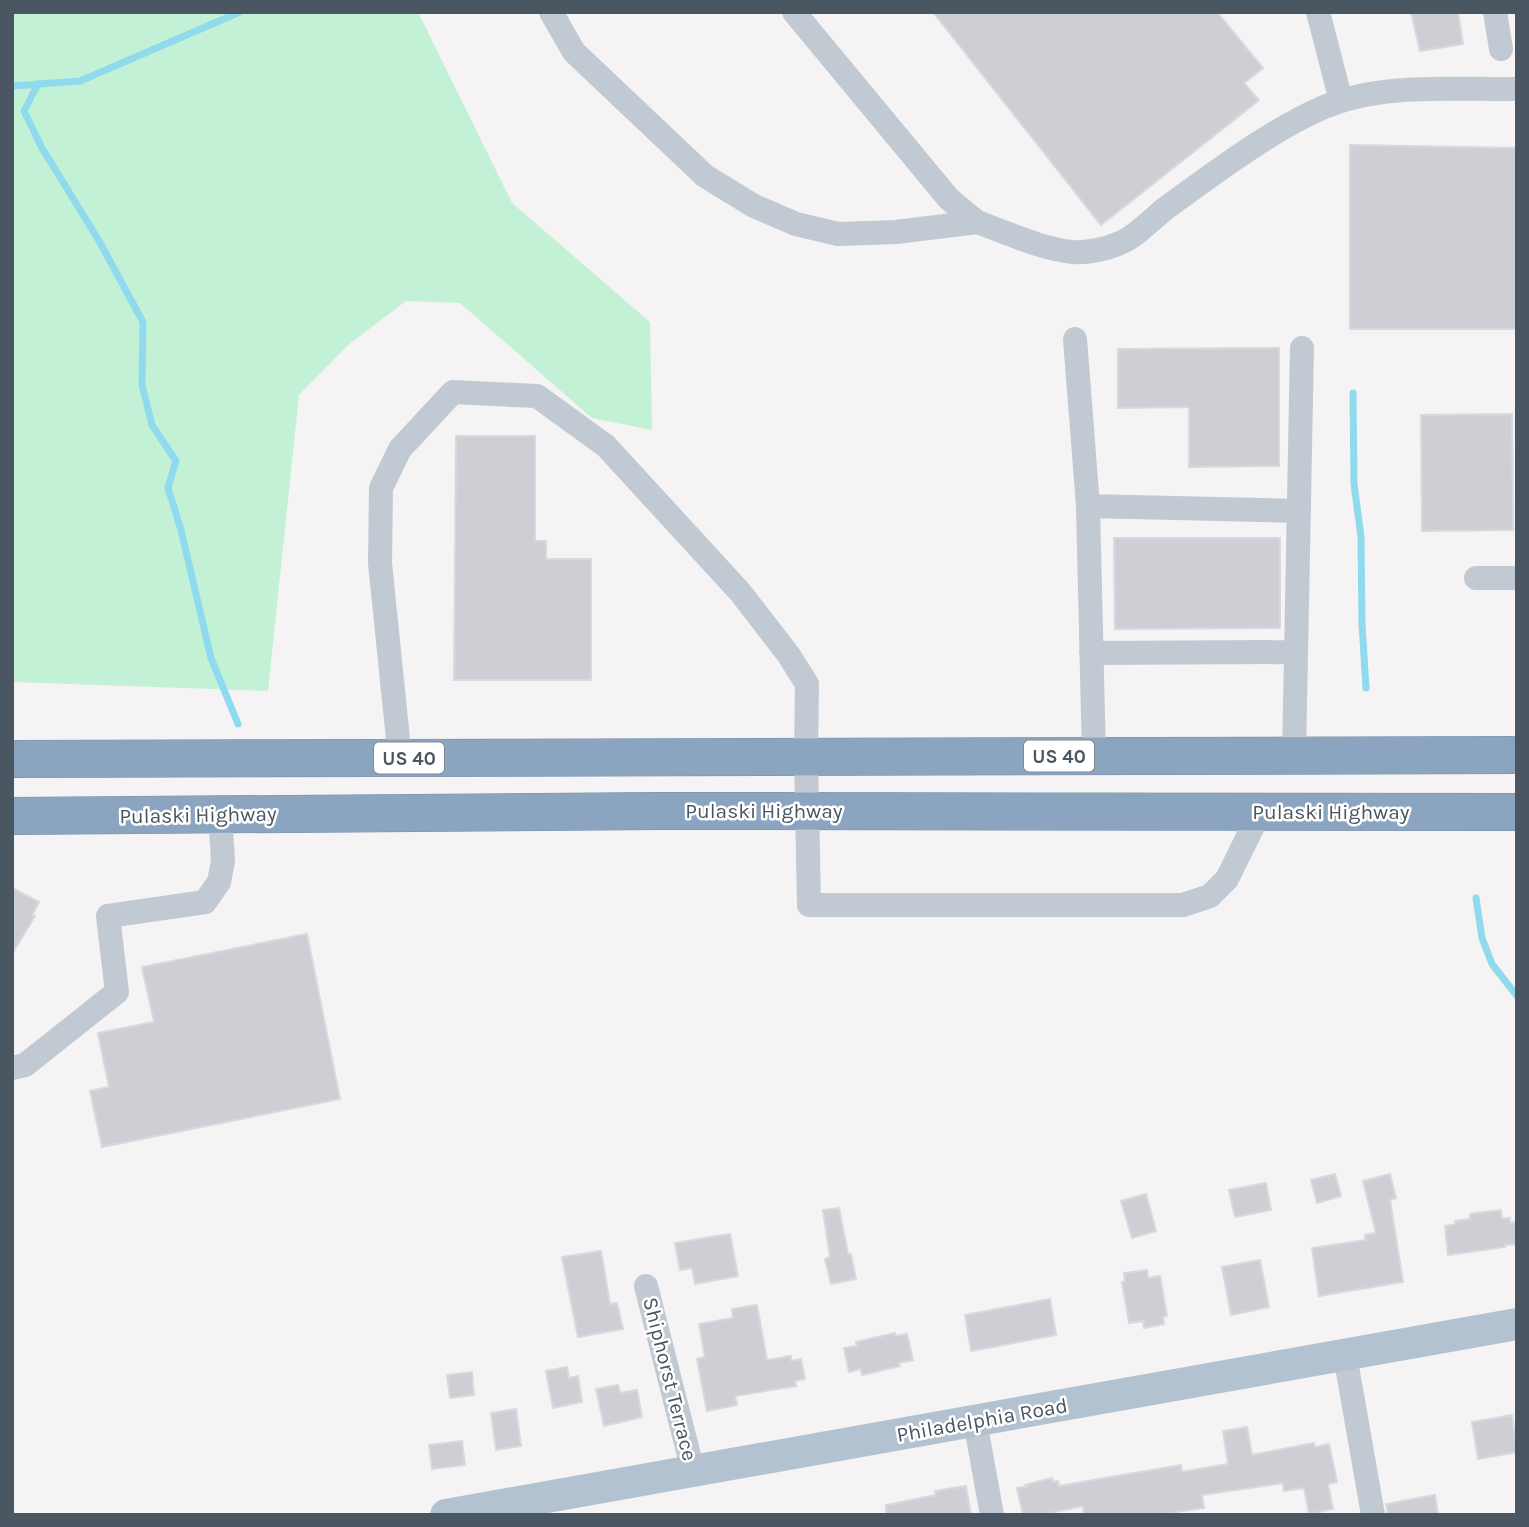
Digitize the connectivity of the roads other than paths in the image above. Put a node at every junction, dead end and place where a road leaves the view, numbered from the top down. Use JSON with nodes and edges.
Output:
{"nodes":[{"id":1,"x":551,"y":12,"type":"edge"},
{"id":2,"x":794,"y":12,"type":"edge"},
{"id":3,"x":1318,"y":12,"type":"edge"},
{"id":4,"x":1495,"y":12,"type":"edge"},
{"id":5,"x":1501,"y":49,"type":"dead end"},
{"id":6,"x":1517,"y":89,"type":"edge"},
{"id":7,"x":1341,"y":101,"type":"junction"},
{"id":8,"x":977,"y":222,"type":"junction"},
{"id":9,"x":1075,"y":339,"type":"dead end"},
{"id":10,"x":1302,"y":348,"type":"dead end"},
{"id":11,"x":1087,"y":506,"type":"junction"},
{"id":12,"x":1299,"y":511,"type":"junction"},
{"id":13,"x":1476,"y":578,"type":"dead end"},
{"id":14,"x":1517,"y":578,"type":"edge"},
{"id":15,"x":1296,"y":652,"type":"junction"},
{"id":16,"x":1091,"y":653,"type":"junction"},
{"id":17,"x":1517,"y":755,"type":"edge"},
{"id":18,"x":806,"y":756,"type":"junction"},
{"id":19,"x":1094,"y":756,"type":"junction"},
{"id":20,"x":1294,"y":756,"type":"junction"},
{"id":21,"x":400,"y":758,"type":"junction"},
{"id":22,"x":12,"y":759,"type":"edge"},
{"id":23,"x":806,"y":811,"type":"junction"},
{"id":24,"x":1260,"y":812,"type":"junction"},
{"id":25,"x":1517,"y":812,"type":"edge"},
{"id":26,"x":220,"y":814,"type":"junction"},
{"id":27,"x":12,"y":816,"type":"edge"},
{"id":28,"x":12,"y":1068,"type":"edge"},
{"id":29,"x":646,"y":1286,"type":"dead end"},
{"id":30,"x":1517,"y":1324,"type":"edge"},
{"id":31,"x":1345,"y":1355,"type":"junction"},
{"id":32,"x":975,"y":1421,"type":"junction"},
{"id":33,"x":693,"y":1471,"type":"junction"},
{"id":34,"x":446,"y":1515,"type":"edge"},
{"id":35,"x":992,"y":1515,"type":"edge"},
{"id":36,"x":1373,"y":1515,"type":"edge"}],
"edges":[{"from":1,"to":8,"type":"street"},
{"from":2,"to":8,"type":"street"},
{"from":3,"to":7,"type":"street"},
{"from":4,"to":5,"type":"street"},
{"from":6,"to":7,"type":"street"},
{"from":7,"to":8,"type":"street"},
{"from":9,"to":11,"type":"street"},
{"from":10,"to":12,"type":"street"},
{"from":11,"to":12,"type":"street"},
{"from":11,"to":16,"type":"street"},
{"from":12,"to":15,"type":"street"},
{"from":13,"to":14,"type":"street"},
{"from":15,"to":16,"type":"street"},
{"from":15,"to":20,"type":"street"},
{"from":16,"to":19,"type":"street"},
{"from":17,"to":20,"type":"highway","number":"US 40"},
{"from":18,"to":19,"type":"highway","number":"US 40"},
{"from":18,"to":21,"type":"highway","number":"US 40"},
{"from":18,"to":21,"type":"street"},
{"from":18,"to":23,"type":"street"},
{"from":19,"to":20,"type":"highway","number":"US 40"},
{"from":21,"to":22,"type":"highway","number":"US 40"},
{"from":23,"to":24,"type":"highway","name":"Pulaski Highway"},
{"from":23,"to":24,"type":"street"},
{"from":23,"to":26,"type":"highway","name":"Pulaski Highway"},
{"from":24,"to":25,"type":"highway","name":"Pulaski Highway"},
{"from":26,"to":27,"type":"highway","name":"Pulaski Highway"},
{"from":26,"to":28,"type":"street"},
{"from":29,"to":33,"type":"street","name":"Shiphorst Terrace"},
{"from":30,"to":31,"type":"main road","name":"Philadelphia Road"},
{"from":31,"to":32,"type":"main road","name":"Philadelphia Road"},
{"from":31,"to":36,"type":"street"},
{"from":32,"to":33,"type":"main road","name":"Philadelphia Road"},
{"from":32,"to":35,"type":"street"},
{"from":33,"to":34,"type":"main road","name":"Philadelphia Road"}]}
